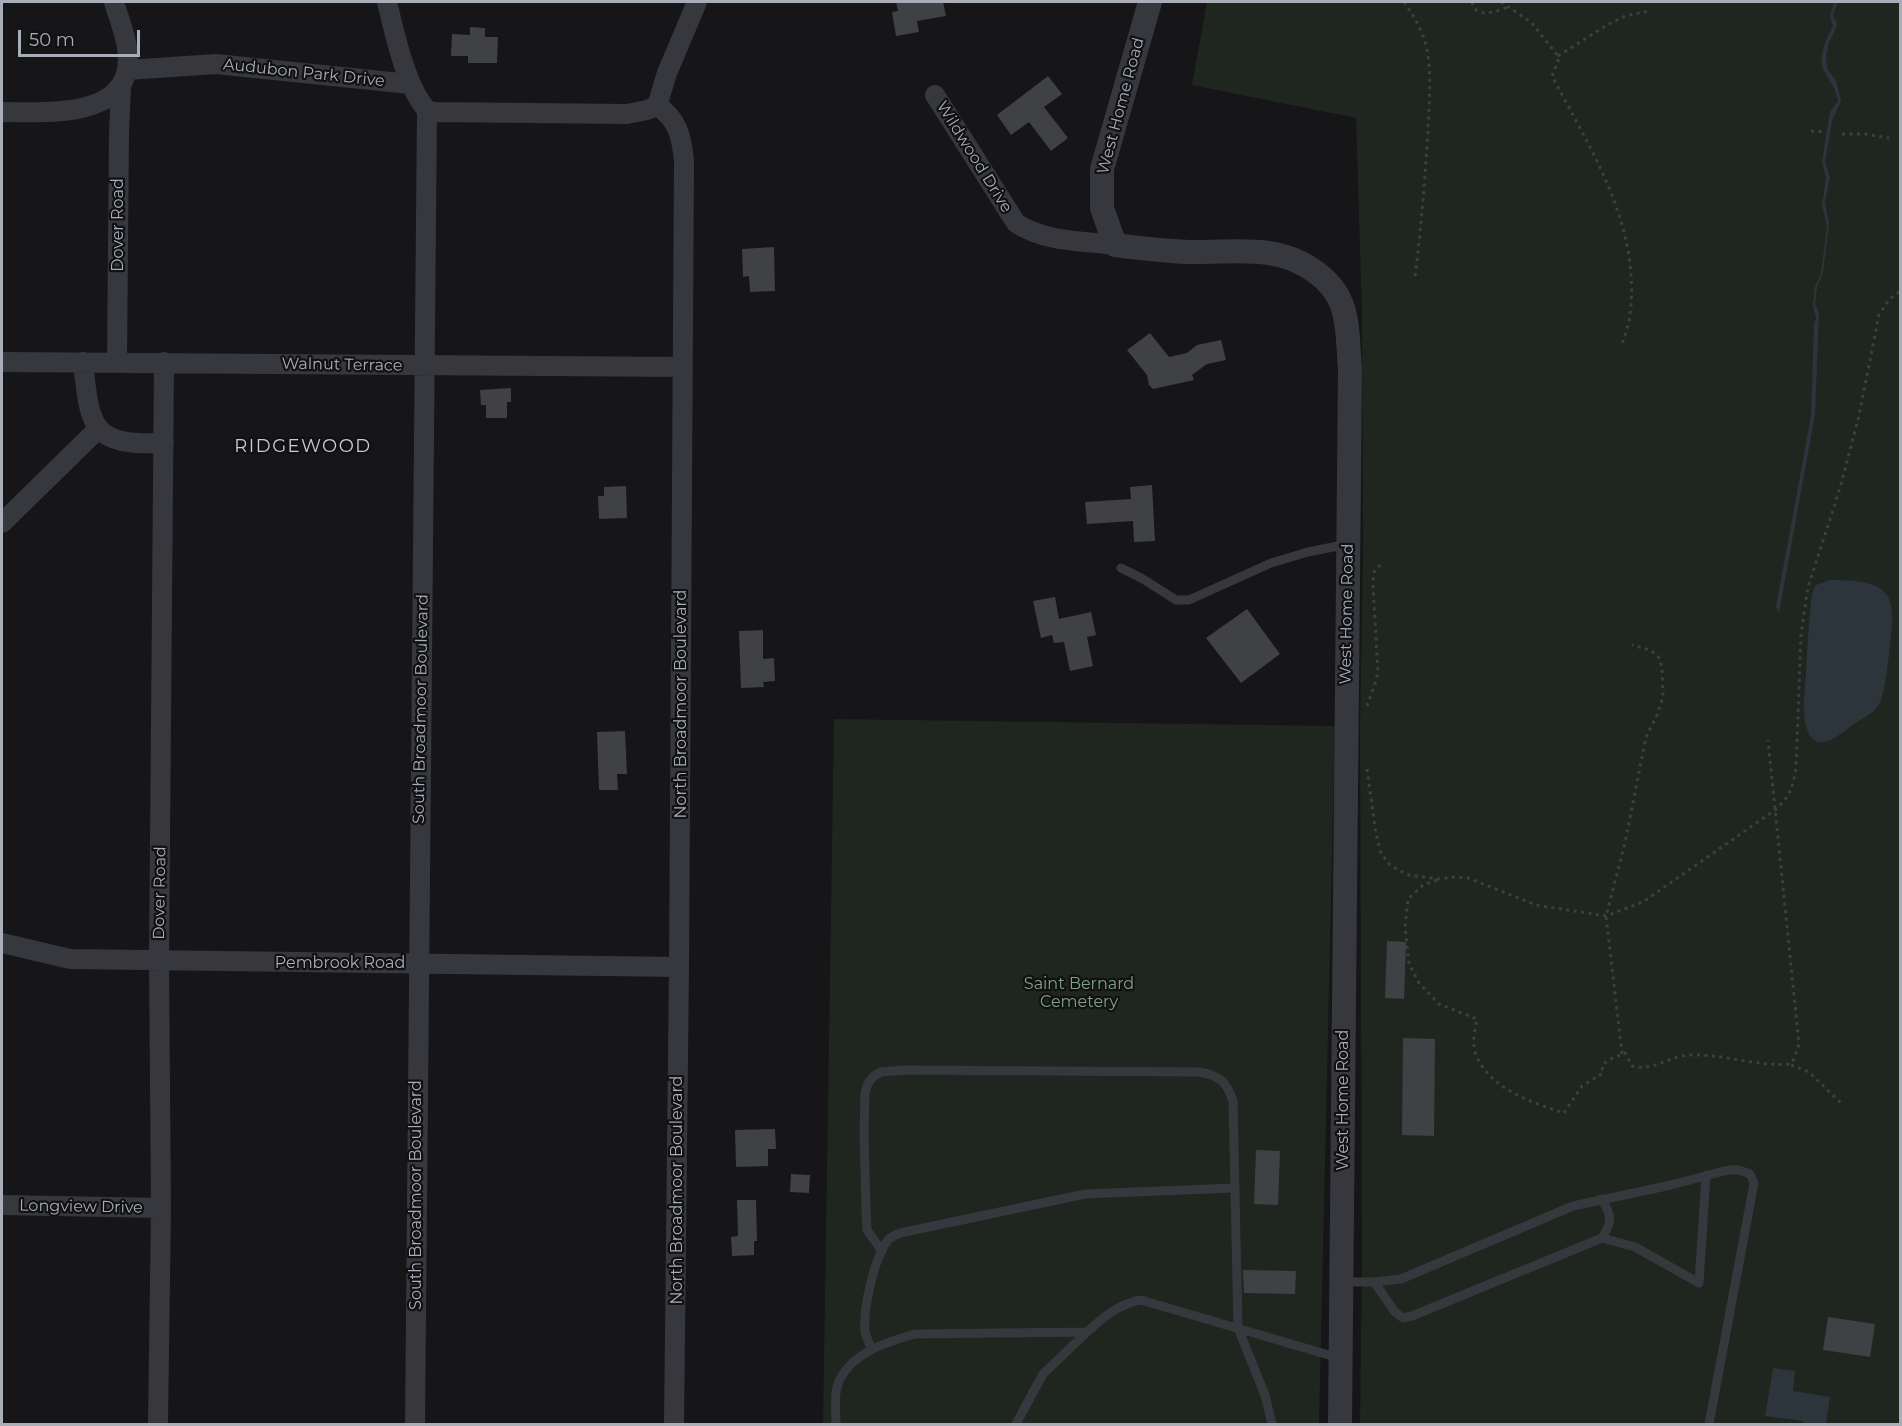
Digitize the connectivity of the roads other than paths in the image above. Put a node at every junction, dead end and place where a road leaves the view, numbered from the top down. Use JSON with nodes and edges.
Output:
{"nodes":[{"id":1,"x":114,"y":2,"type":"edge"},
{"id":2,"x":387,"y":2,"type":"edge"},
{"id":3,"x":697,"y":2,"type":"edge"},
{"id":4,"x":1150,"y":2,"type":"edge"},
{"id":5,"x":124,"y":79,"type":"junction"},
{"id":6,"x":410,"y":84,"type":"junction"},
{"id":7,"x":936,"y":95,"type":"dead end"},
{"id":8,"x":657,"y":106,"type":"junction"},
{"id":9,"x":427,"y":110,"type":"junction"},
{"id":10,"x":2,"y":112,"type":"edge"},
{"id":11,"x":1115,"y":244,"type":"junction"},
{"id":12,"x":2,"y":362,"type":"edge"},
{"id":13,"x":83,"y":362,"type":"junction"},
{"id":14,"x":117,"y":362,"type":"junction"},
{"id":15,"x":164,"y":362,"type":"junction"},
{"id":16,"x":424,"y":366,"type":"junction"},
{"id":17,"x":683,"y":367,"type":"junction"},
{"id":18,"x":97,"y":430,"type":"junction"},
{"id":19,"x":164,"y":443,"type":"junction"},
{"id":20,"x":2,"y":523,"type":"edge"},
{"id":21,"x":1347,"y":544,"type":"junction"},
{"id":22,"x":1120,"y":568,"type":"dead end"},
{"id":23,"x":2,"y":943,"type":"edge"},
{"id":24,"x":159,"y":961,"type":"junction"},
{"id":25,"x":418,"y":963,"type":"junction"},
{"id":26,"x":680,"y":967,"type":"junction"},
{"id":27,"x":1706,"y":1175,"type":"junction"},
{"id":28,"x":1234,"y":1188,"type":"junction"},
{"id":29,"x":1601,"y":1199,"type":"junction"},
{"id":30,"x":2,"y":1205,"type":"edge"},
{"id":31,"x":161,"y":1208,"type":"junction"},
{"id":32,"x":1602,"y":1238,"type":"junction"},
{"id":33,"x":882,"y":1251,"type":"junction"},
{"id":34,"x":1342,"y":1282,"type":"junction"},
{"id":35,"x":1374,"y":1282,"type":"junction"},
{"id":36,"x":1238,"y":1328,"type":"junction"},
{"id":37,"x":1087,"y":1332,"type":"junction"},
{"id":38,"x":871,"y":1348,"type":"junction"},
{"id":39,"x":1341,"y":1359,"type":"junction"},
{"id":40,"x":158,"y":1425,"type":"edge"},
{"id":41,"x":415,"y":1425,"type":"edge"},
{"id":42,"x":674,"y":1425,"type":"edge"},
{"id":43,"x":836,"y":1425,"type":"edge"},
{"id":44,"x":1016,"y":1425,"type":"edge"},
{"id":45,"x":1272,"y":1425,"type":"edge"},
{"id":46,"x":1340,"y":1425,"type":"edge"},
{"id":47,"x":1709,"y":1425,"type":"edge"}],
"edges":[{"from":1,"to":5,"type":"street","name":"Dover Road"},
{"from":2,"to":6,"type":"street"},
{"from":3,"to":8,"type":"street"},
{"from":4,"to":11,"type":"street","name":"West Home Road"},
{"from":5,"to":6,"type":"street","name":"Audubon Park Drive"},
{"from":5,"to":10,"type":"street","name":"Audubon Park Drive"},
{"from":5,"to":14,"type":"street","name":"Dover Road"},
{"from":6,"to":9,"type":"street"},
{"from":7,"to":11,"type":"street","name":"Wildwood Drive"},
{"from":8,"to":9,"type":"street"},
{"from":8,"to":17,"type":"street","name":"North Broadmoor Boulevard"},
{"from":9,"to":16,"type":"street","name":"South Broadmoor Boulevard"},
{"from":11,"to":21,"type":"street","name":"West Home Road"},
{"from":12,"to":13,"type":"street","name":"Walnut Terrace"},
{"from":13,"to":14,"type":"street","name":"Walnut Terrace"},
{"from":13,"to":18,"type":"street"},
{"from":14,"to":15,"type":"street","name":"Walnut Terrace"},
{"from":15,"to":16,"type":"street","name":"Walnut Terrace"},
{"from":15,"to":19,"type":"street","name":"Dover Road"},
{"from":16,"to":17,"type":"street","name":"Walnut Terrace"},
{"from":16,"to":25,"type":"street","name":"South Broadmoor Boulevard"},
{"from":17,"to":26,"type":"street","name":"North Broadmoor Boulevard"},
{"from":18,"to":19,"type":"street"},
{"from":18,"to":20,"type":"street"},
{"from":19,"to":24,"type":"street","name":"Dover Road"},
{"from":21,"to":22,"type":"lane"},
{"from":21,"to":34,"type":"street","name":"West Home Road"},
{"from":23,"to":24,"type":"street","name":"Pembrook Road"},
{"from":24,"to":25,"type":"street","name":"Pembrook Road"},
{"from":24,"to":31,"type":"street","name":"Dover Road"},
{"from":25,"to":26,"type":"street","name":"Pembrook Road"},
{"from":25,"to":41,"type":"street","name":"South Broadmoor Boulevard"},
{"from":26,"to":42,"type":"street","name":"North Broadmoor Boulevard"},
{"from":27,"to":29,"type":"lane"},
{"from":27,"to":32,"type":"lane"},
{"from":27,"to":47,"type":"lane"},
{"from":28,"to":33,"type":"lane"},
{"from":28,"to":33,"type":"lane"},
{"from":28,"to":36,"type":"lane"},
{"from":29,"to":32,"type":"lane"},
{"from":29,"to":35,"type":"lane"},
{"from":30,"to":31,"type":"street","name":"Longview Drive"},
{"from":31,"to":40,"type":"street","name":"Dover Road"},
{"from":32,"to":35,"type":"lane"},
{"from":33,"to":38,"type":"lane"},
{"from":34,"to":35,"type":"lane"},
{"from":34,"to":39,"type":"street","name":"West Home Road"},
{"from":36,"to":37,"type":"lane"},
{"from":36,"to":39,"type":"lane"},
{"from":36,"to":45,"type":"lane"},
{"from":37,"to":38,"type":"lane"},
{"from":37,"to":44,"type":"lane"},
{"from":38,"to":43,"type":"lane"},
{"from":39,"to":46,"type":"street","name":"West Home Road"}]}
